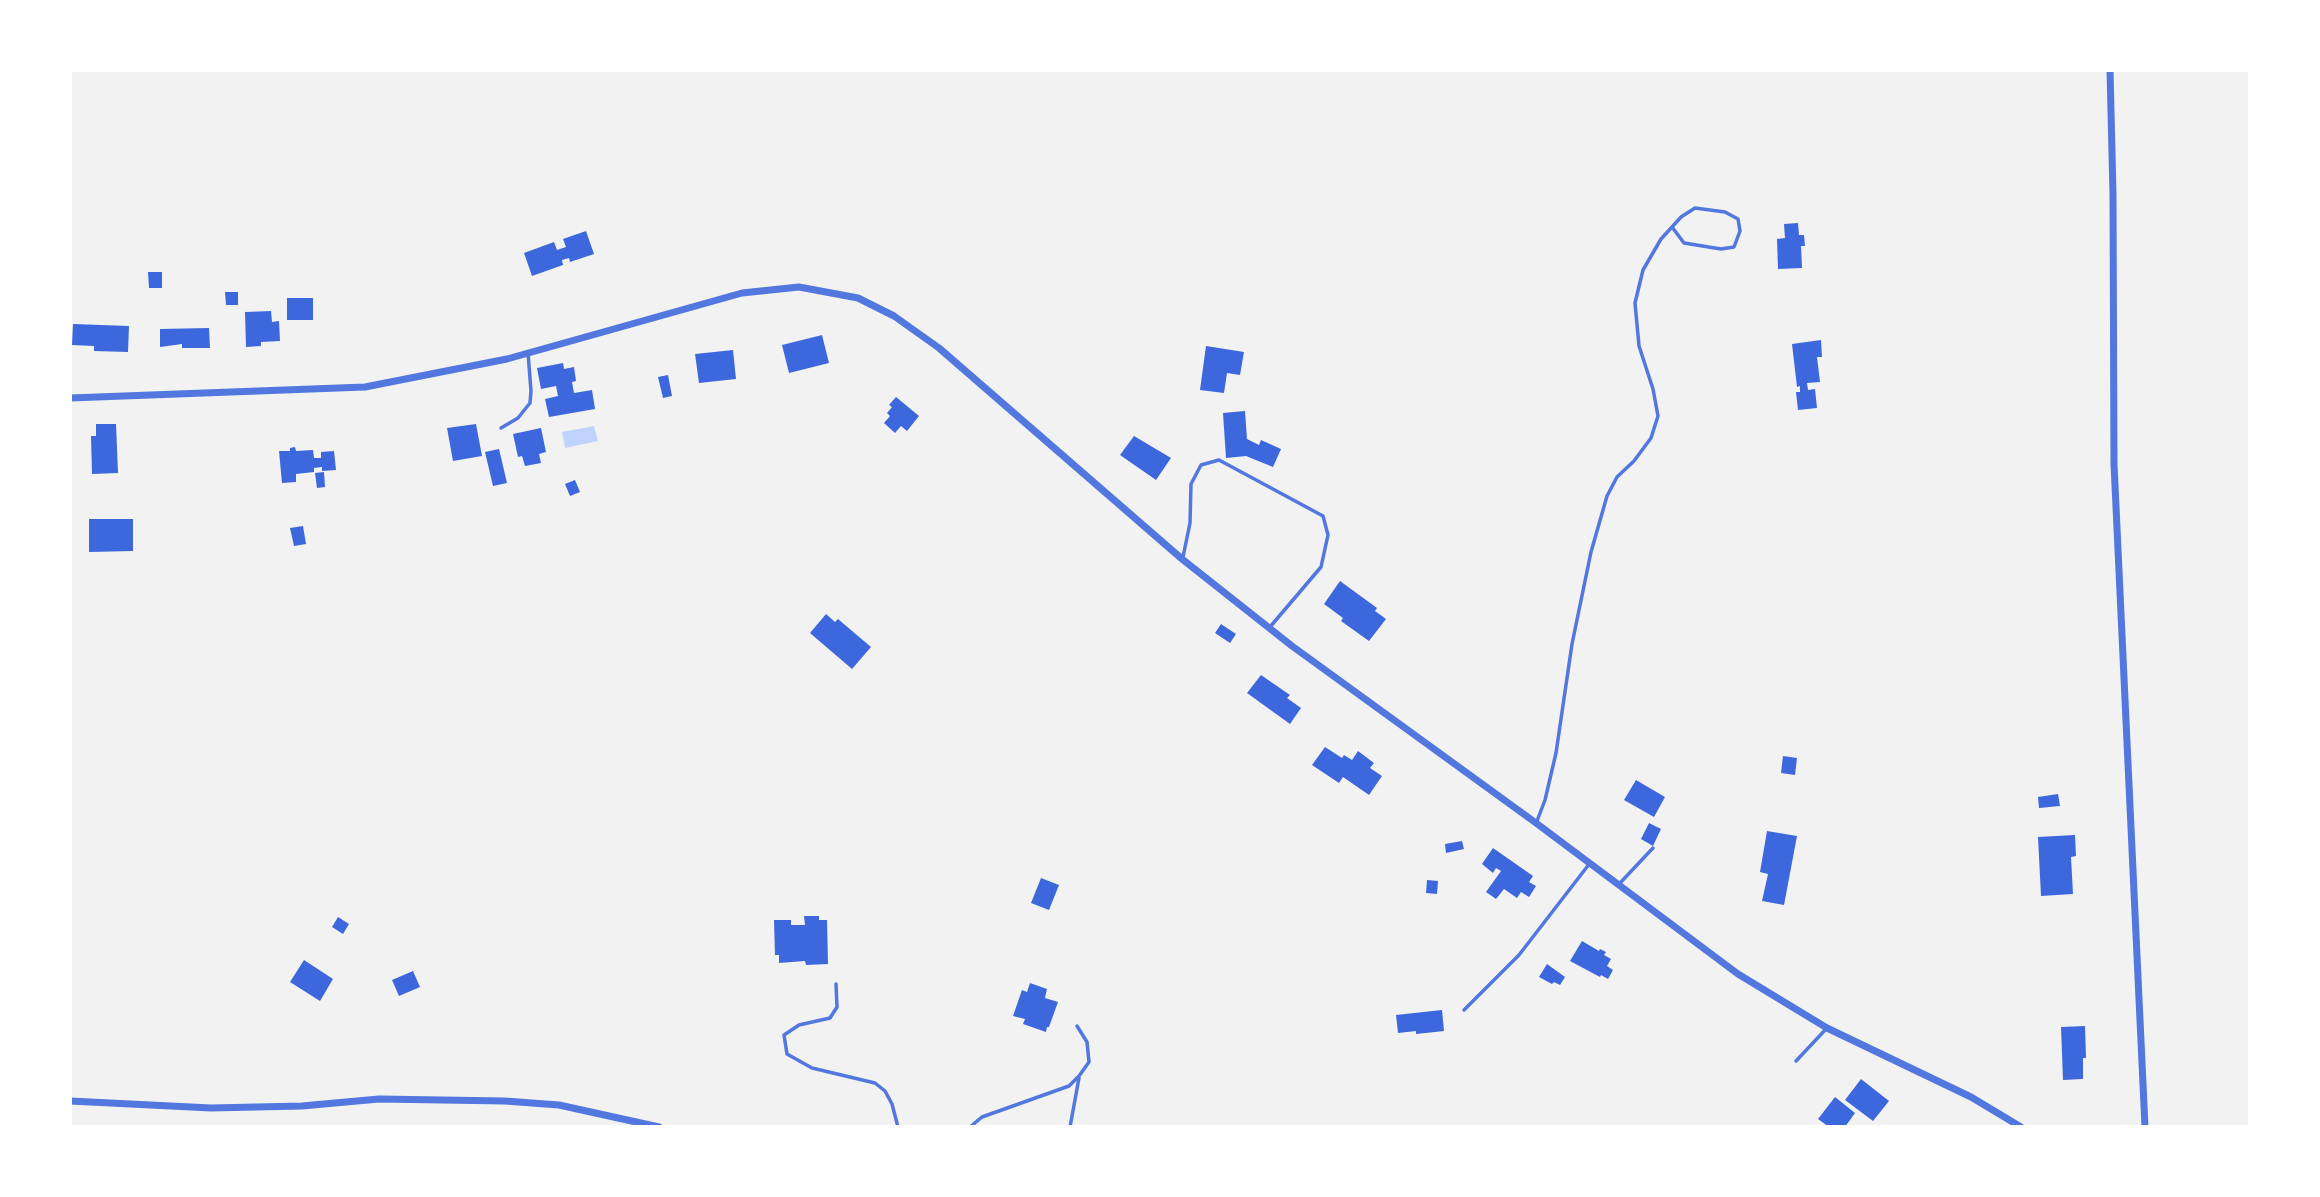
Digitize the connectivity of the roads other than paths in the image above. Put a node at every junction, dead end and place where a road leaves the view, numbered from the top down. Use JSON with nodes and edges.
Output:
{"nodes":[{"id":1,"x":2110,"y":70,"type":"edge"},
{"id":2,"x":1672,"y":227,"type":"junction"},
{"id":3,"x":528,"y":353,"type":"junction"},
{"id":4,"x":70,"y":398,"type":"edge"},
{"id":5,"x":501,"y":428,"type":"dead end"},
{"id":6,"x":1182,"y":559,"type":"junction"},
{"id":7,"x":1269,"y":627,"type":"junction"},
{"id":8,"x":1536,"y":823,"type":"junction"},
{"id":9,"x":1653,"y":848,"type":"dead end"},
{"id":10,"x":1590,"y":863,"type":"junction"},
{"id":11,"x":1618,"y":885,"type":"junction"},
{"id":12,"x":836,"y":984,"type":"dead end"},
{"id":13,"x":1464,"y":1010,"type":"dead end"},
{"id":14,"x":1077,"y":1026,"type":"dead end"},
{"id":15,"x":1827,"y":1028,"type":"junction"},
{"id":16,"x":1796,"y":1060,"type":"dead end"},
{"id":17,"x":1079,"y":1076,"type":"junction"},
{"id":18,"x":70,"y":1101,"type":"edge"},
{"id":19,"x":659,"y":1127,"type":"edge"},
{"id":20,"x":898,"y":1127,"type":"edge"},
{"id":21,"x":970,"y":1127,"type":"edge"},
{"id":22,"x":1070,"y":1127,"type":"edge"},
{"id":23,"x":2021,"y":1127,"type":"edge"},
{"id":24,"x":2145,"y":1127,"type":"edge"}],
"edges":[{"from":1,"to":24,"type":"street"},
{"from":2,"to":2,"type":"lane"},
{"from":2,"to":8,"type":"lane"},
{"from":3,"to":4,"type":"street"},
{"from":3,"to":5,"type":"lane"},
{"from":3,"to":6,"type":"street"},
{"from":6,"to":7,"type":"street"},
{"from":6,"to":7,"type":"lane"},
{"from":7,"to":8,"type":"street"},
{"from":8,"to":10,"type":"street"},
{"from":9,"to":11,"type":"lane"},
{"from":10,"to":11,"type":"street"},
{"from":10,"to":13,"type":"lane"},
{"from":11,"to":15,"type":"street"},
{"from":12,"to":20,"type":"lane"},
{"from":14,"to":17,"type":"lane"},
{"from":15,"to":16,"type":"lane"},
{"from":15,"to":23,"type":"street"},
{"from":17,"to":21,"type":"lane"},
{"from":17,"to":22,"type":"lane"},
{"from":18,"to":19,"type":"street"}]}
